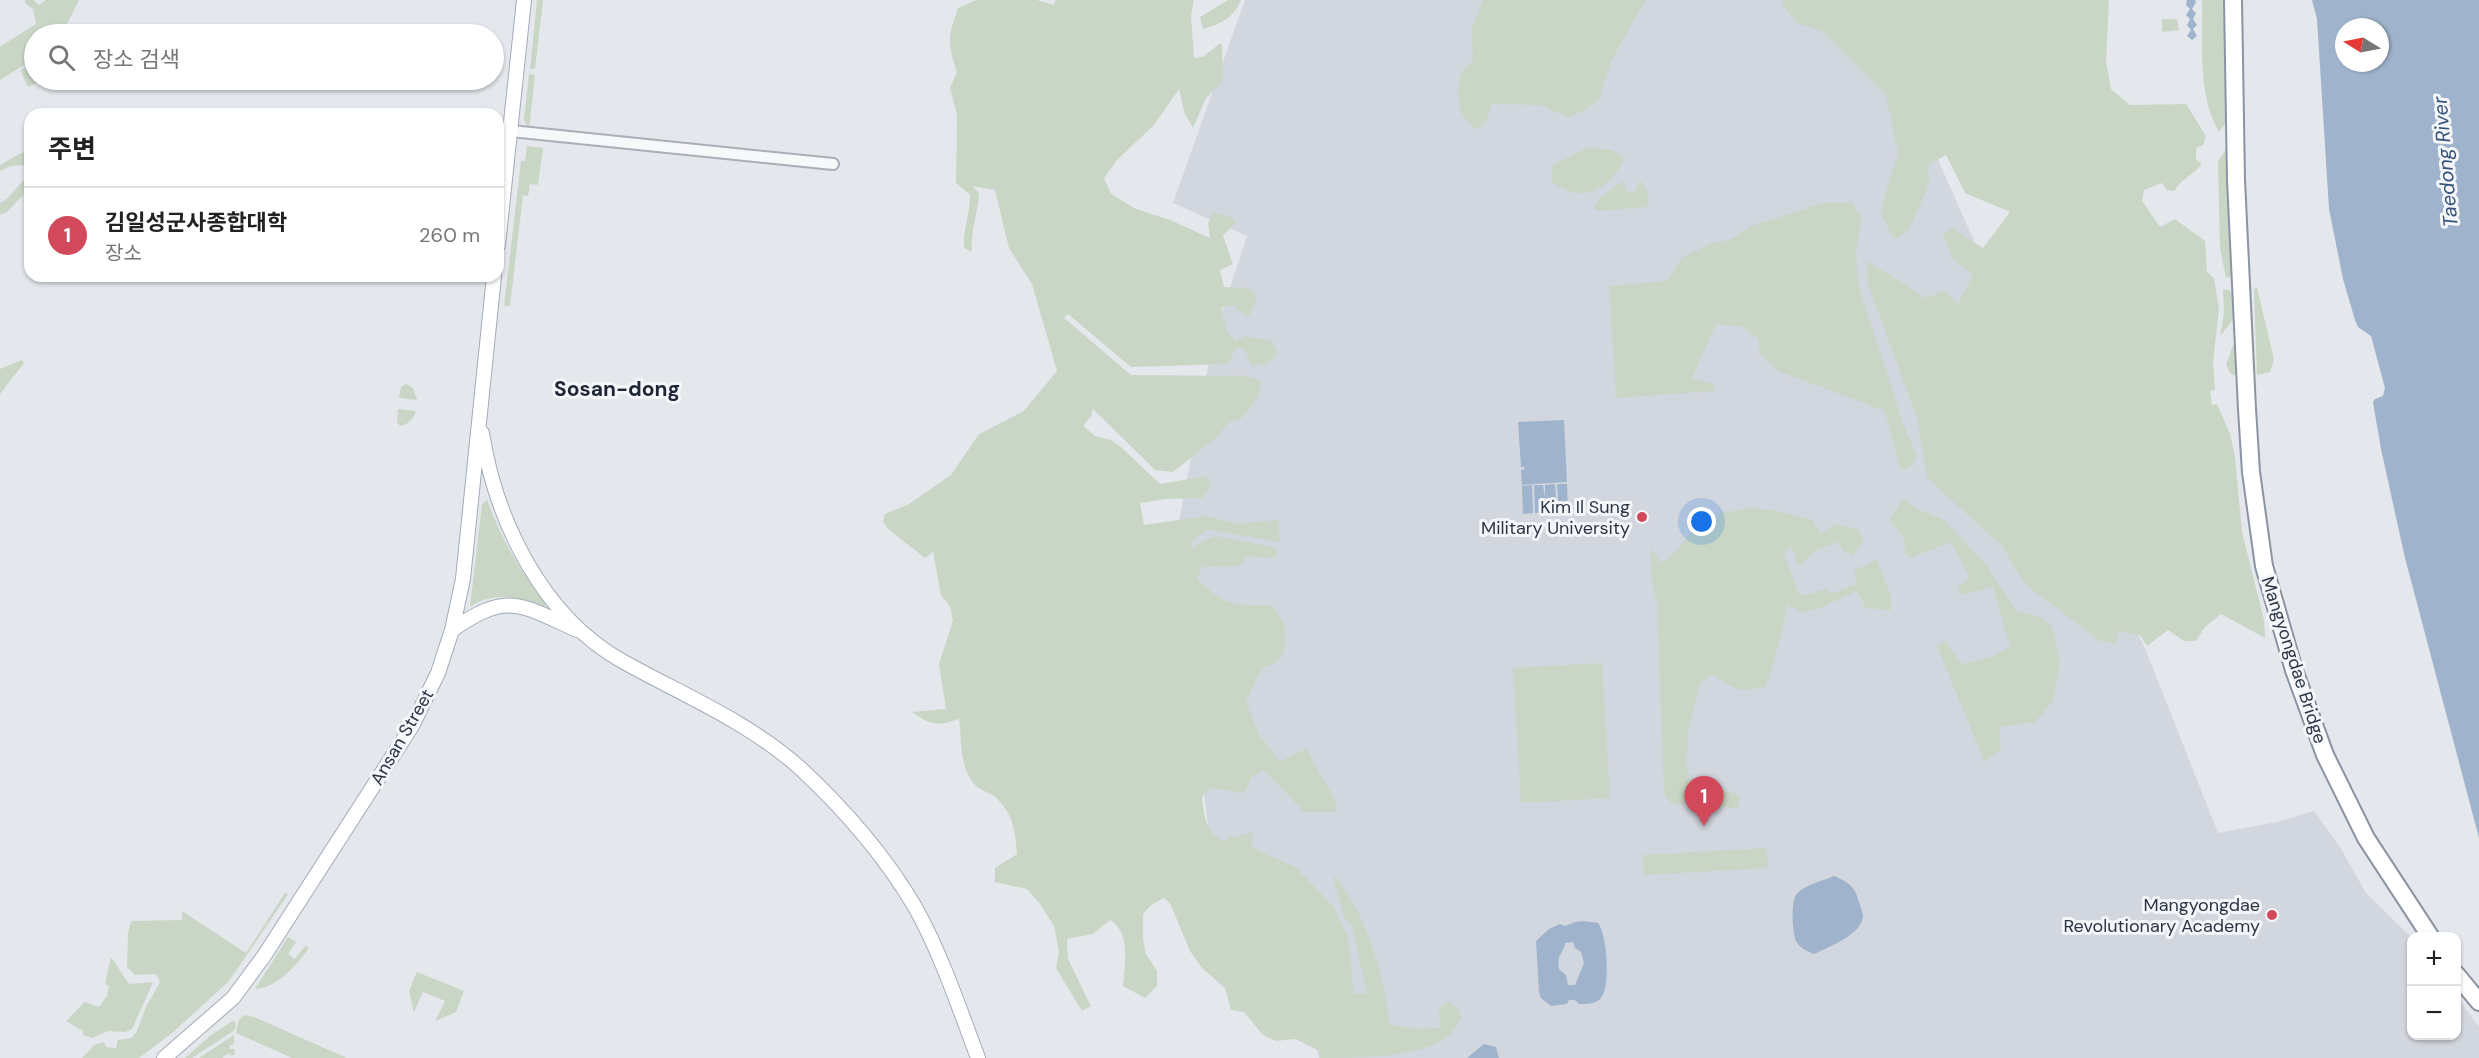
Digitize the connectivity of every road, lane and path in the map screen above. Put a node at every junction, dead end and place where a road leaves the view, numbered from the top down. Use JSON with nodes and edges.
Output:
{"nodes":[{"id":1,"x":524,"y":0,"type":"edge"},
{"id":2,"x":2233,"y":0,"type":"edge"},
{"id":3,"x":511,"y":131,"type":"junction"},
{"id":4,"x":833,"y":165,"type":"dead end"},
{"id":5,"x":504,"y":192,"type":"edge"},
{"id":6,"x":494,"y":282,"type":"edge"},
{"id":7,"x":480,"y":414,"type":"junction"},
{"id":8,"x":452,"y":630,"type":"junction"},
{"id":9,"x":579,"y":631,"type":"junction"},
{"id":10,"x":2427,"y":932,"type":"edge"},
{"id":11,"x":2461,"y":979,"type":"edge"},
{"id":12,"x":2478,"y":1001,"type":"edge"},
{"id":13,"x":164,"y":1058,"type":"edge"},
{"id":14,"x":978,"y":1058,"type":"edge"}],
"edges":[{"from":1,"to":3,"type":"main road"},
{"from":2,"to":10,"type":"highway","name":"Mangyongdae Bridge"},
{"from":3,"to":4,"type":"street"},
{"from":3,"to":5,"type":"main road"},
{"from":6,"to":7,"type":"main road","name":"Ansan Street"},
{"from":7,"to":8,"type":"main road","name":"Ansan Street"},
{"from":7,"to":9,"type":"main road"},
{"from":8,"to":9,"type":"main road"},
{"from":8,"to":13,"type":"main road","name":"Ansan Street"},
{"from":9,"to":14,"type":"main road"},
{"from":11,"to":12,"type":"highway"}]}
